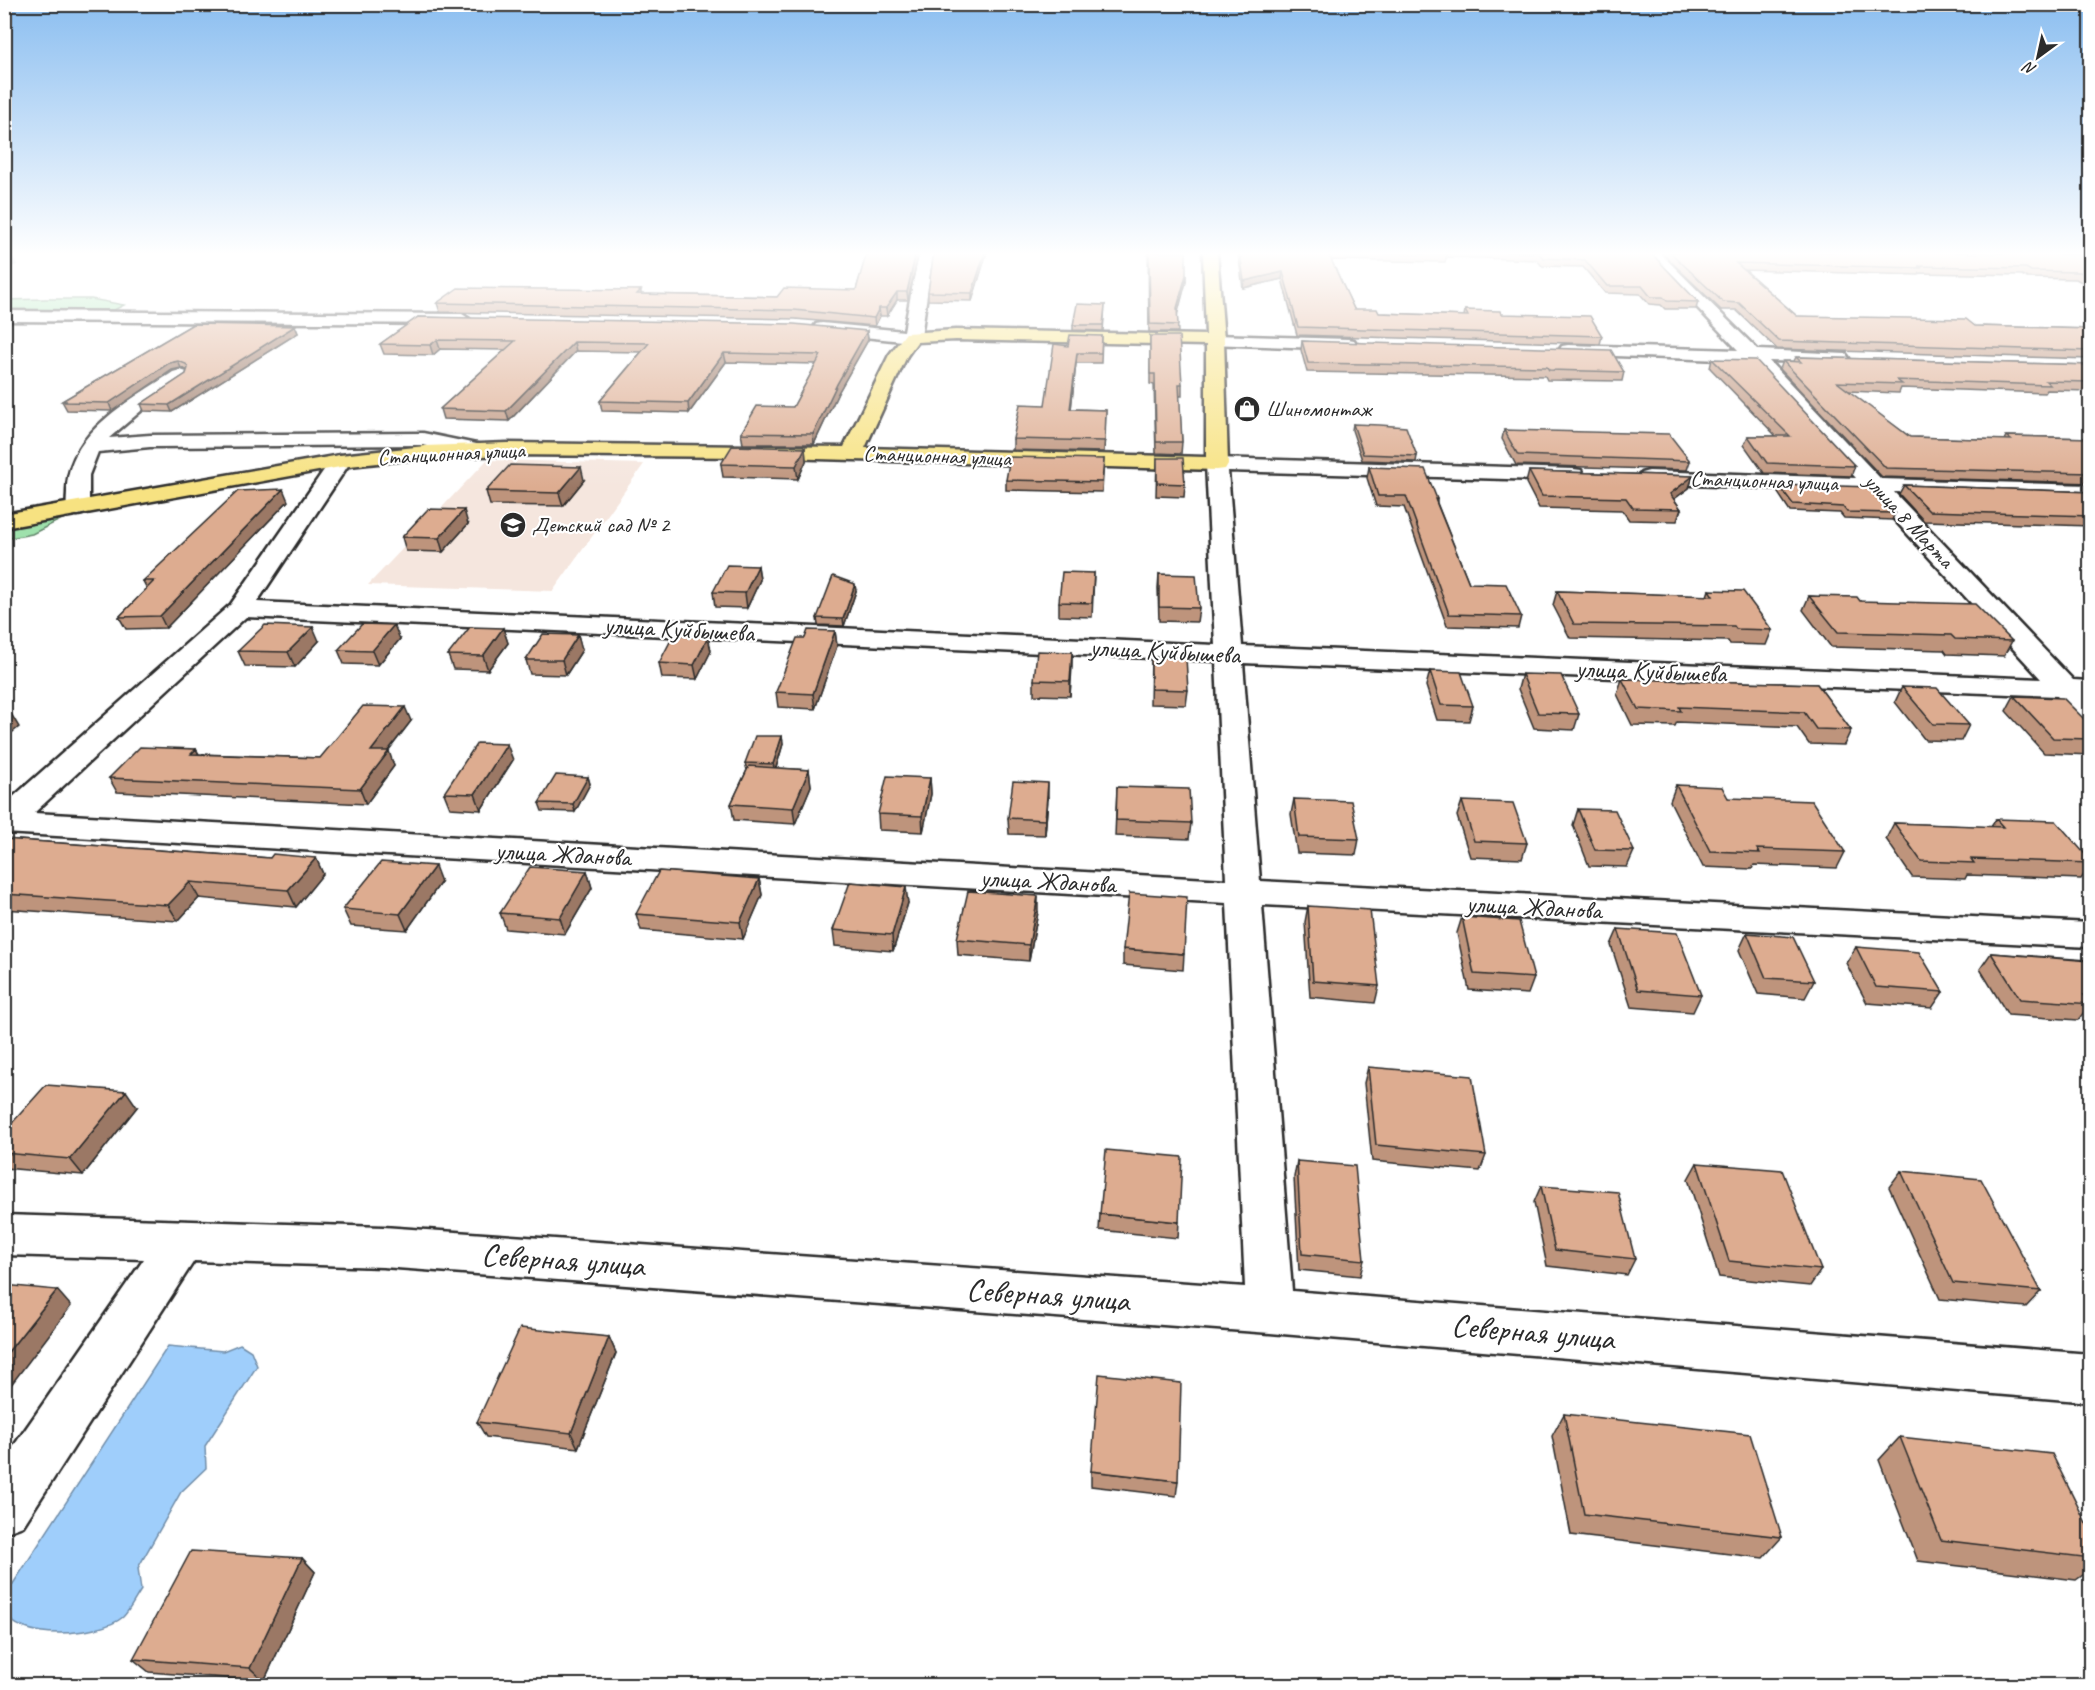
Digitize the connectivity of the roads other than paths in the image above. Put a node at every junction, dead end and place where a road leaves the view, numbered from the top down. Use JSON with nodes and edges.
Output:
{"nodes":[{"id":1,"x":853,"y":331,"type":"edge"},
{"id":2,"x":913,"y":331,"type":"edge"},
{"id":3,"x":1214,"y":331,"type":"edge"},
{"id":4,"x":1729,"y":331,"type":"edge"},
{"id":5,"x":912,"y":337,"type":"junction"},
{"id":6,"x":1215,"y":340,"type":"junction"},
{"id":7,"x":1371,"y":345,"type":"edge"},
{"id":8,"x":1550,"y":350,"type":"edge"},
{"id":9,"x":1754,"y":356,"type":"junction"},
{"id":10,"x":1858,"y":359,"type":"edge"},
{"id":11,"x":180,"y":376,"type":"edge"},
{"id":12,"x":91,"y":446,"type":"junction"},
{"id":13,"x":478,"y":450,"type":"junction"},
{"id":14,"x":852,"y":453,"type":"junction"},
{"id":15,"x":340,"y":461,"type":"junction"},
{"id":16,"x":1217,"y":464,"type":"junction"},
{"id":17,"x":1588,"y":476,"type":"edge"},
{"id":18,"x":1624,"y":477,"type":"edge"},
{"id":19,"x":1875,"y":484,"type":"junction"},
{"id":20,"x":2091,"y":492,"type":"edge"},
{"id":21,"x":78,"y":508,"type":"junction"},
{"id":22,"x":4,"y":521,"type":"edge"},
{"id":23,"x":240,"y":609,"type":"junction"},
{"id":24,"x":1230,"y":654,"type":"junction"},
{"id":25,"x":2064,"y":688,"type":"junction"},
{"id":26,"x":2091,"y":688,"type":"edge"},
{"id":27,"x":2091,"y":715,"type":"edge"},
{"id":28,"x":5,"y":822,"type":"edge"},
{"id":29,"x":1242,"y":892,"type":"junction"},
{"id":30,"x":2091,"y":935,"type":"edge"},
{"id":31,"x":4,"y":1235,"type":"edge"},
{"id":32,"x":182,"y":1240,"type":"junction"},
{"id":33,"x":1270,"y":1311,"type":"junction"},
{"id":34,"x":2091,"y":1378,"type":"edge"},
{"id":35,"x":4,"y":1507,"type":"edge"}],
"edges":[{"from":1,"to":5,"type":"street"},
{"from":2,"to":5,"type":"street"},
{"from":3,"to":6,"type":"main road"},
{"from":4,"to":9,"type":"street","name":"улица 8 Марта"},
{"from":5,"to":6,"type":"main road"},
{"from":5,"to":14,"type":"main road"},
{"from":6,"to":7,"type":"street"},
{"from":6,"to":16,"type":"main road"},
{"from":8,"to":9,"type":"street"},
{"from":9,"to":10,"type":"street"},
{"from":9,"to":19,"type":"street","name":"улица 8 Марта"},
{"from":11,"to":12,"type":"street"},
{"from":12,"to":13,"type":"street"},
{"from":12,"to":21,"type":"street"},
{"from":13,"to":14,"type":"main road","name":"Станционная улица"},
{"from":13,"to":15,"type":"main road","name":"Станционная улица"},
{"from":14,"to":16,"type":"main road","name":"Станционная улица"},
{"from":15,"to":21,"type":"main road","name":"Станционная улица"},
{"from":15,"to":23,"type":"street"},
{"from":16,"to":17,"type":"street","name":"Станционная улица"},
{"from":16,"to":24,"type":"street"},
{"from":18,"to":19,"type":"street","name":"Станционная улица"},
{"from":19,"to":20,"type":"street","name":"Станционная улица"},
{"from":19,"to":25,"type":"street","name":"улица 8 Марта"},
{"from":21,"to":22,"type":"main road","name":"Станционная улица"},
{"from":23,"to":24,"type":"street","name":"улица Куйбышева"},
{"from":23,"to":28,"type":"street"},
{"from":24,"to":25,"type":"street","name":"улица Куйбышева"},
{"from":24,"to":29,"type":"street"},
{"from":25,"to":26,"type":"street","name":"улица Куйбышева"},
{"from":25,"to":27,"type":"street","name":"улица 8 Марта"},
{"from":28,"to":29,"type":"street","name":"улица Жданова"},
{"from":29,"to":30,"type":"street","name":"улица Жданова"},
{"from":29,"to":33,"type":"street"},
{"from":31,"to":32,"type":"street","name":"Северная улица"},
{"from":32,"to":33,"type":"street","name":"Северная улица"},
{"from":32,"to":35,"type":"street"},
{"from":33,"to":34,"type":"street","name":"Северная улица"}]}
